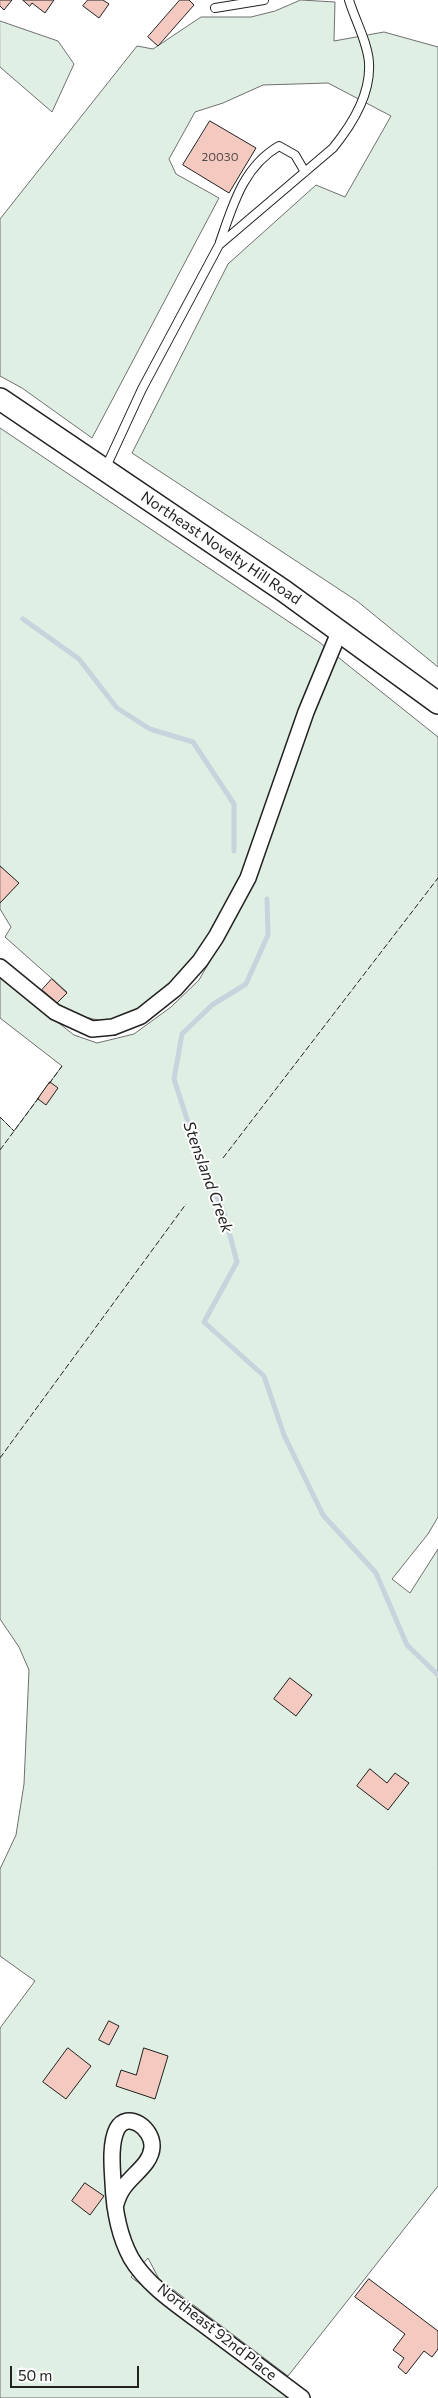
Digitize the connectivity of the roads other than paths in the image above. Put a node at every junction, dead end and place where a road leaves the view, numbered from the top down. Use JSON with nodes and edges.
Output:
{"nodes":[{"id":1,"x":264,"y":0,"type":"edge"},
{"id":2,"x":349,"y":0,"type":"edge"},
{"id":3,"x":215,"y":8,"type":"dead end"},
{"id":4,"x":305,"y":172,"type":"junction"},
{"id":5,"x":219,"y":245,"type":"junction"},
{"id":6,"x":0,"y":399,"type":"edge"},
{"id":7,"x":105,"y":469,"type":"junction"},
{"id":8,"x":340,"y":630,"type":"junction"},
{"id":9,"x":438,"y":703,"type":"edge"},
{"id":10,"x":0,"y":967,"type":"edge"},
{"id":11,"x":115,"y":2207,"type":"junction"},
{"id":12,"x":302,"y":2398,"type":"edge"}],
"edges":[{"from":1,"to":3,"type":"lane"},
{"from":2,"to":4,"type":"lane"},
{"from":4,"to":5,"type":"lane"},
{"from":4,"to":5,"type":"lane"},
{"from":5,"to":7,"type":"lane"},
{"from":6,"to":7,"type":"main road","name":"Northeast Novelty Hill Road"},
{"from":7,"to":8,"type":"main road","name":"Northeast Novelty Hill Road"},
{"from":8,"to":9,"type":"main road","name":"Northeast Novelty Hill Road"},
{"from":8,"to":10,"type":"street"},
{"from":11,"to":11,"type":"street","name":"Northeast 92nd Place"},
{"from":11,"to":12,"type":"street","name":"Northeast 92nd Place"}]}
